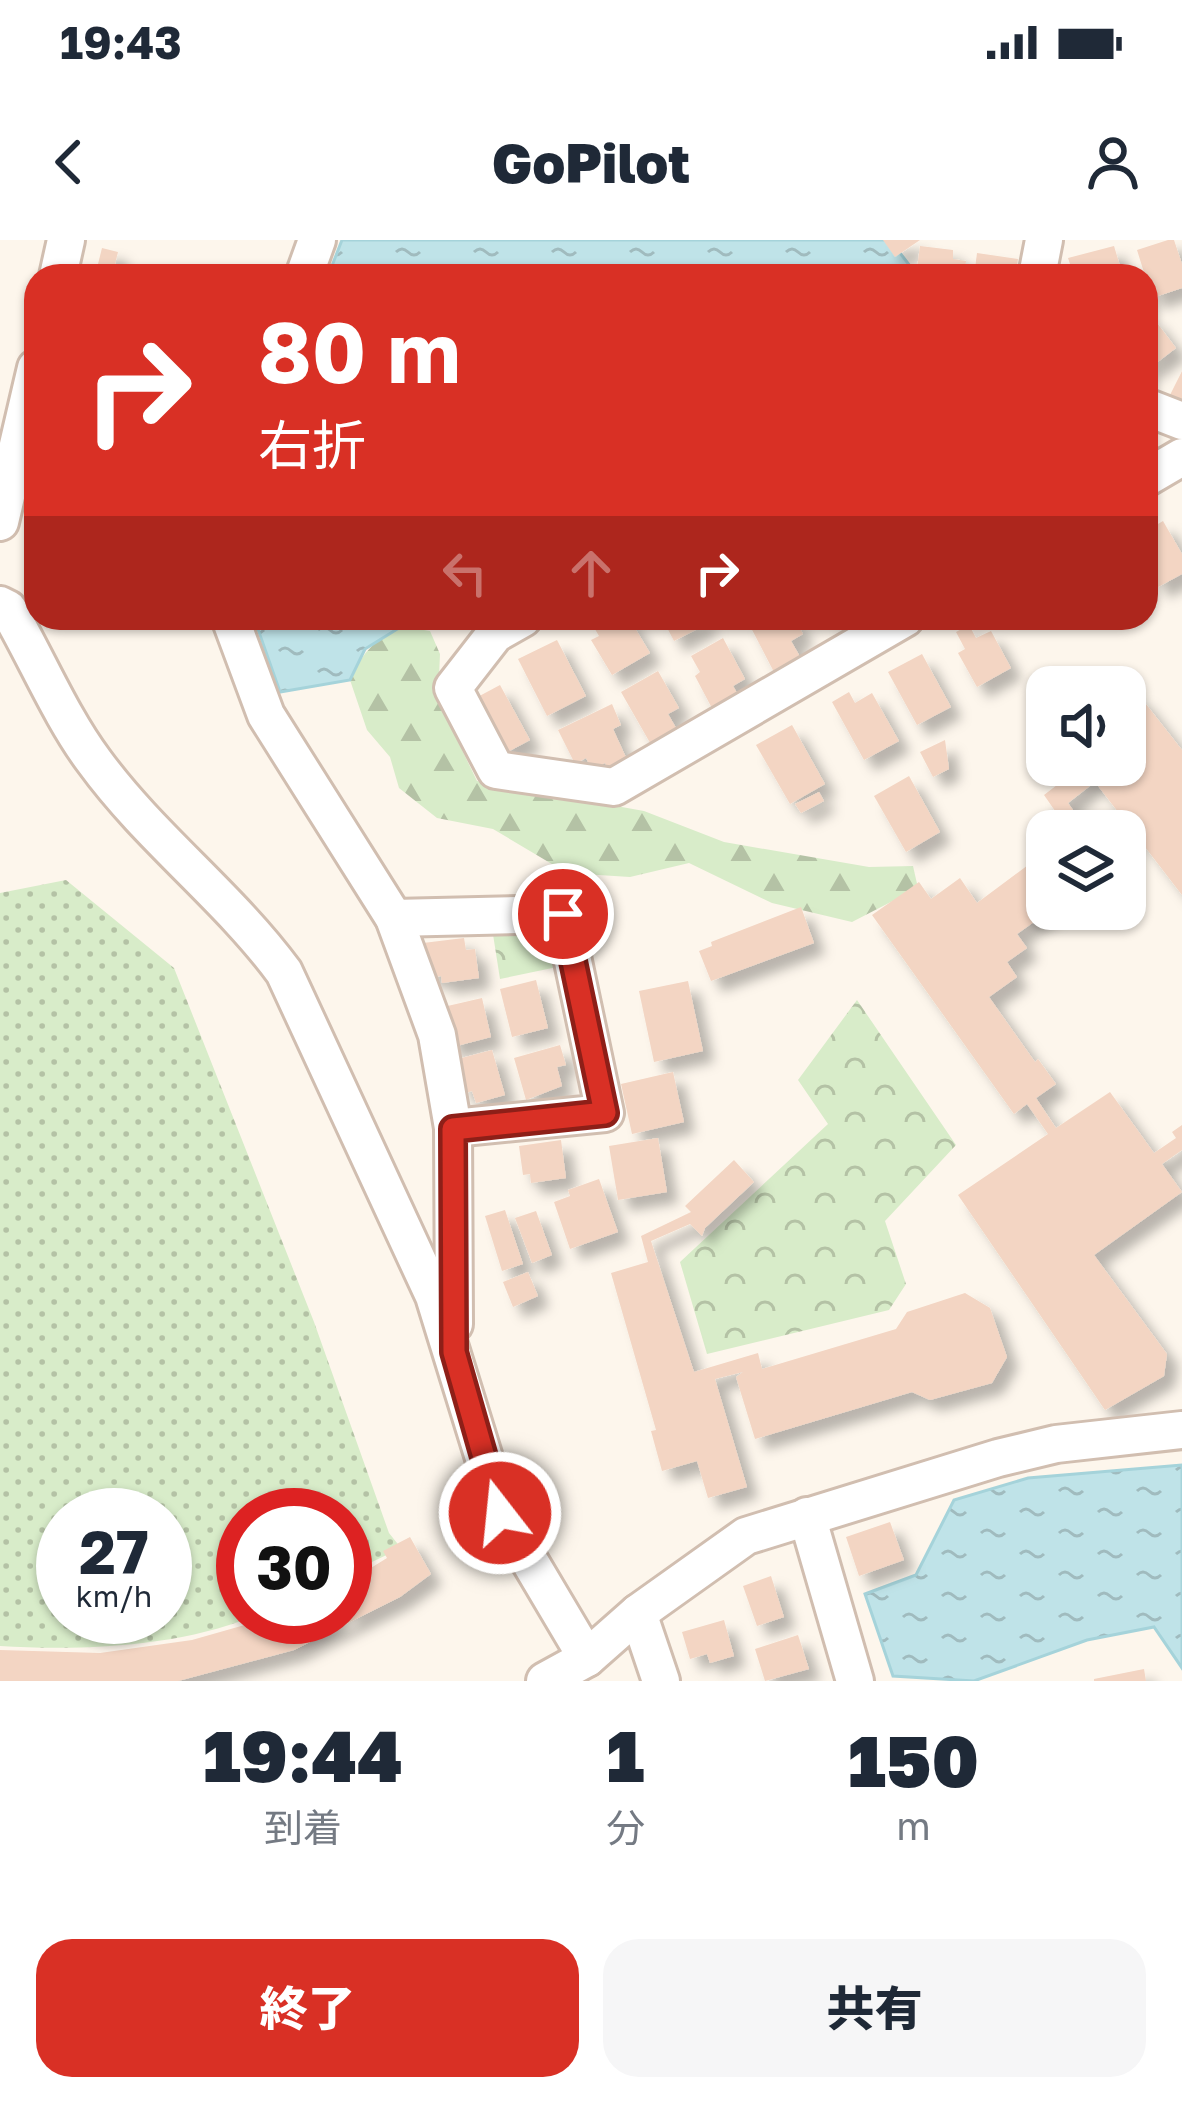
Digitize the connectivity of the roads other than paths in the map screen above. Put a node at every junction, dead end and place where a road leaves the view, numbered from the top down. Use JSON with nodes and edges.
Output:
{"nodes":[{"id":1,"x":24,"y":419,"type":"edge"},
{"id":2,"x":0,"y":522,"type":"edge"},
{"id":3,"x":0,"y":605,"type":"edge"},
{"id":4,"x":234,"y":630,"type":"edge"},
{"id":5,"x":502,"y":630,"type":"edge"},
{"id":6,"x":884,"y":630,"type":"edge"},
{"id":7,"x":394,"y":918,"type":"junction"},
{"id":8,"x":453,"y":1129,"type":"junction"},
{"id":9,"x":454,"y":1352,"type":"junction"},
{"id":10,"x":1182,"y":1430,"type":"edge"},
{"id":11,"x":807,"y":1516,"type":"junction"},
{"id":12,"x":638,"y":1612,"type":"junction"},
{"id":13,"x":587,"y":1658,"type":"junction"},
{"id":14,"x":545,"y":1681,"type":"edge"},
{"id":15,"x":661,"y":1681,"type":"edge"},
{"id":16,"x":855,"y":1681,"type":"edge"}],
"edges":[{"from":1,"to":2,"type":"street"},
{"from":3,"to":9,"type":"street"},
{"from":4,"to":7,"type":"street"},
{"from":5,"to":6,"type":"street"},
{"from":7,"to":8,"type":"street"},
{"from":7,"to":8,"type":"street"},
{"from":8,"to":9,"type":"street"},
{"from":9,"to":13,"type":"street"},
{"from":10,"to":11,"type":"street"},
{"from":11,"to":12,"type":"street"},
{"from":11,"to":16,"type":"street"},
{"from":12,"to":13,"type":"street"},
{"from":12,"to":15,"type":"street"},
{"from":13,"to":14,"type":"street"}]}
